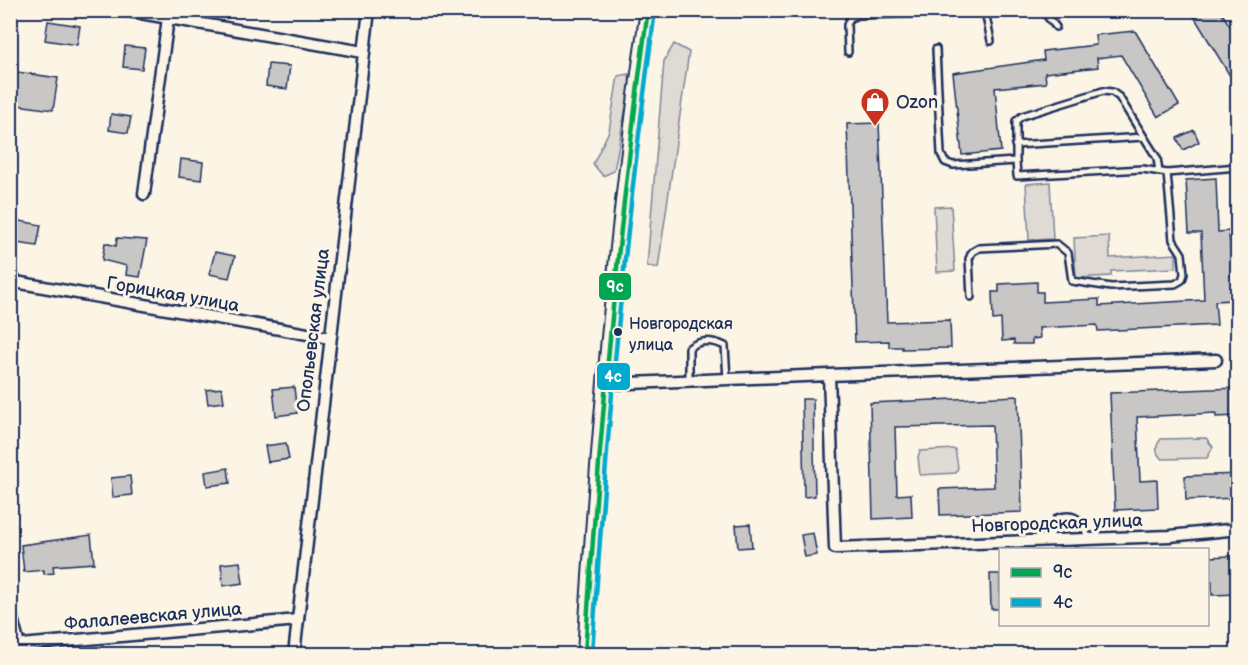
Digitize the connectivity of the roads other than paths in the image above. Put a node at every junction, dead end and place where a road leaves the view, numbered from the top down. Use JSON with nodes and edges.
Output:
{"nodes":[{"id":1,"x":123,"y":10,"type":"edge"},
{"id":2,"x":369,"y":10,"type":"edge"},
{"id":3,"x":648,"y":10,"type":"edge"},
{"id":4,"x":1042,"y":10,"type":"edge"},
{"id":5,"x":985,"y":11,"type":"edge"},
{"id":6,"x":168,"y":14,"type":"edge"},
{"id":7,"x":1056,"y":27,"type":"dead end"},
{"id":8,"x":991,"y":41,"type":"dead end"},
{"id":9,"x":936,"y":49,"type":"dead end"},
{"id":10,"x":363,"y":52,"type":"junction"},
{"id":11,"x":848,"y":52,"type":"dead end"},
{"id":12,"x":1144,"y":137,"type":"junction"},
{"id":13,"x":1015,"y":145,"type":"junction"},
{"id":14,"x":1016,"y":161,"type":"junction"},
{"id":15,"x":1238,"y":167,"type":"edge"},
{"id":16,"x":1159,"y":172,"type":"junction"},
{"id":17,"x":1167,"y":173,"type":"junction"},
{"id":18,"x":144,"y":194,"type":"dead end"},
{"id":19,"x":10,"y":281,"type":"edge"},
{"id":20,"x":971,"y":297,"type":"dead end"},
{"id":21,"x":330,"y":338,"type":"junction"},
{"id":22,"x":1216,"y":360,"type":"dead end"},
{"id":23,"x":829,"y":375,"type":"junction"},
{"id":24,"x":727,"y":379,"type":"junction"},
{"id":25,"x":689,"y":381,"type":"junction"},
{"id":26,"x":606,"y":384,"type":"junction"},
{"id":27,"x":1238,"y":529,"type":"edge"},
{"id":28,"x":1089,"y":539,"type":"junction"},
{"id":29,"x":1048,"y":540,"type":"junction"},
{"id":30,"x":10,"y":610,"type":"edge"},
{"id":31,"x":298,"y":620,"type":"junction"},
{"id":32,"x":17,"y":648,"type":"edge"},
{"id":33,"x":294,"y":654,"type":"edge"},
{"id":34,"x":585,"y":654,"type":"edge"}],
"edges":[{"from":1,"to":6,"type":"street"},
{"from":2,"to":10,"type":"street","name":"Опольевская улица"},
{"from":3,"to":26,"type":"street"},
{"from":4,"to":7,"type":"lane"},
{"from":5,"to":8,"type":"lane"},
{"from":5,"to":11,"type":"lane"},
{"from":6,"to":10,"type":"street"},
{"from":6,"to":18,"type":"street"},
{"from":9,"to":14,"type":"lane"},
{"from":10,"to":21,"type":"street","name":"Опольевская улица"},
{"from":12,"to":13,"type":"lane"},
{"from":12,"to":13,"type":"lane"},
{"from":12,"to":16,"type":"lane"},
{"from":13,"to":14,"type":"lane"},
{"from":14,"to":16,"type":"lane"},
{"from":15,"to":17,"type":"lane"},
{"from":16,"to":17,"type":"lane"},
{"from":17,"to":20,"type":"lane"},
{"from":19,"to":21,"type":"street","name":"Горицкая улица"},
{"from":21,"to":31,"type":"street","name":"Опольевская улица"},
{"from":22,"to":23,"type":"street"},
{"from":23,"to":24,"type":"street"},
{"from":23,"to":29,"type":"street","name":"Новгородская улица"},
{"from":24,"to":25,"type":"street"},
{"from":24,"to":25,"type":"lane"},
{"from":25,"to":26,"type":"street"},
{"from":26,"to":34,"type":"street"},
{"from":27,"to":28,"type":"street","name":"Новгородская улица"},
{"from":28,"to":29,"type":"street","name":"Новгородская улица"},
{"from":28,"to":29,"type":"lane"},
{"from":30,"to":32,"type":"street"},
{"from":31,"to":32,"type":"street","name":"Фалалеевская улица"},
{"from":31,"to":33,"type":"street","name":"Опольевская улица"}]}
